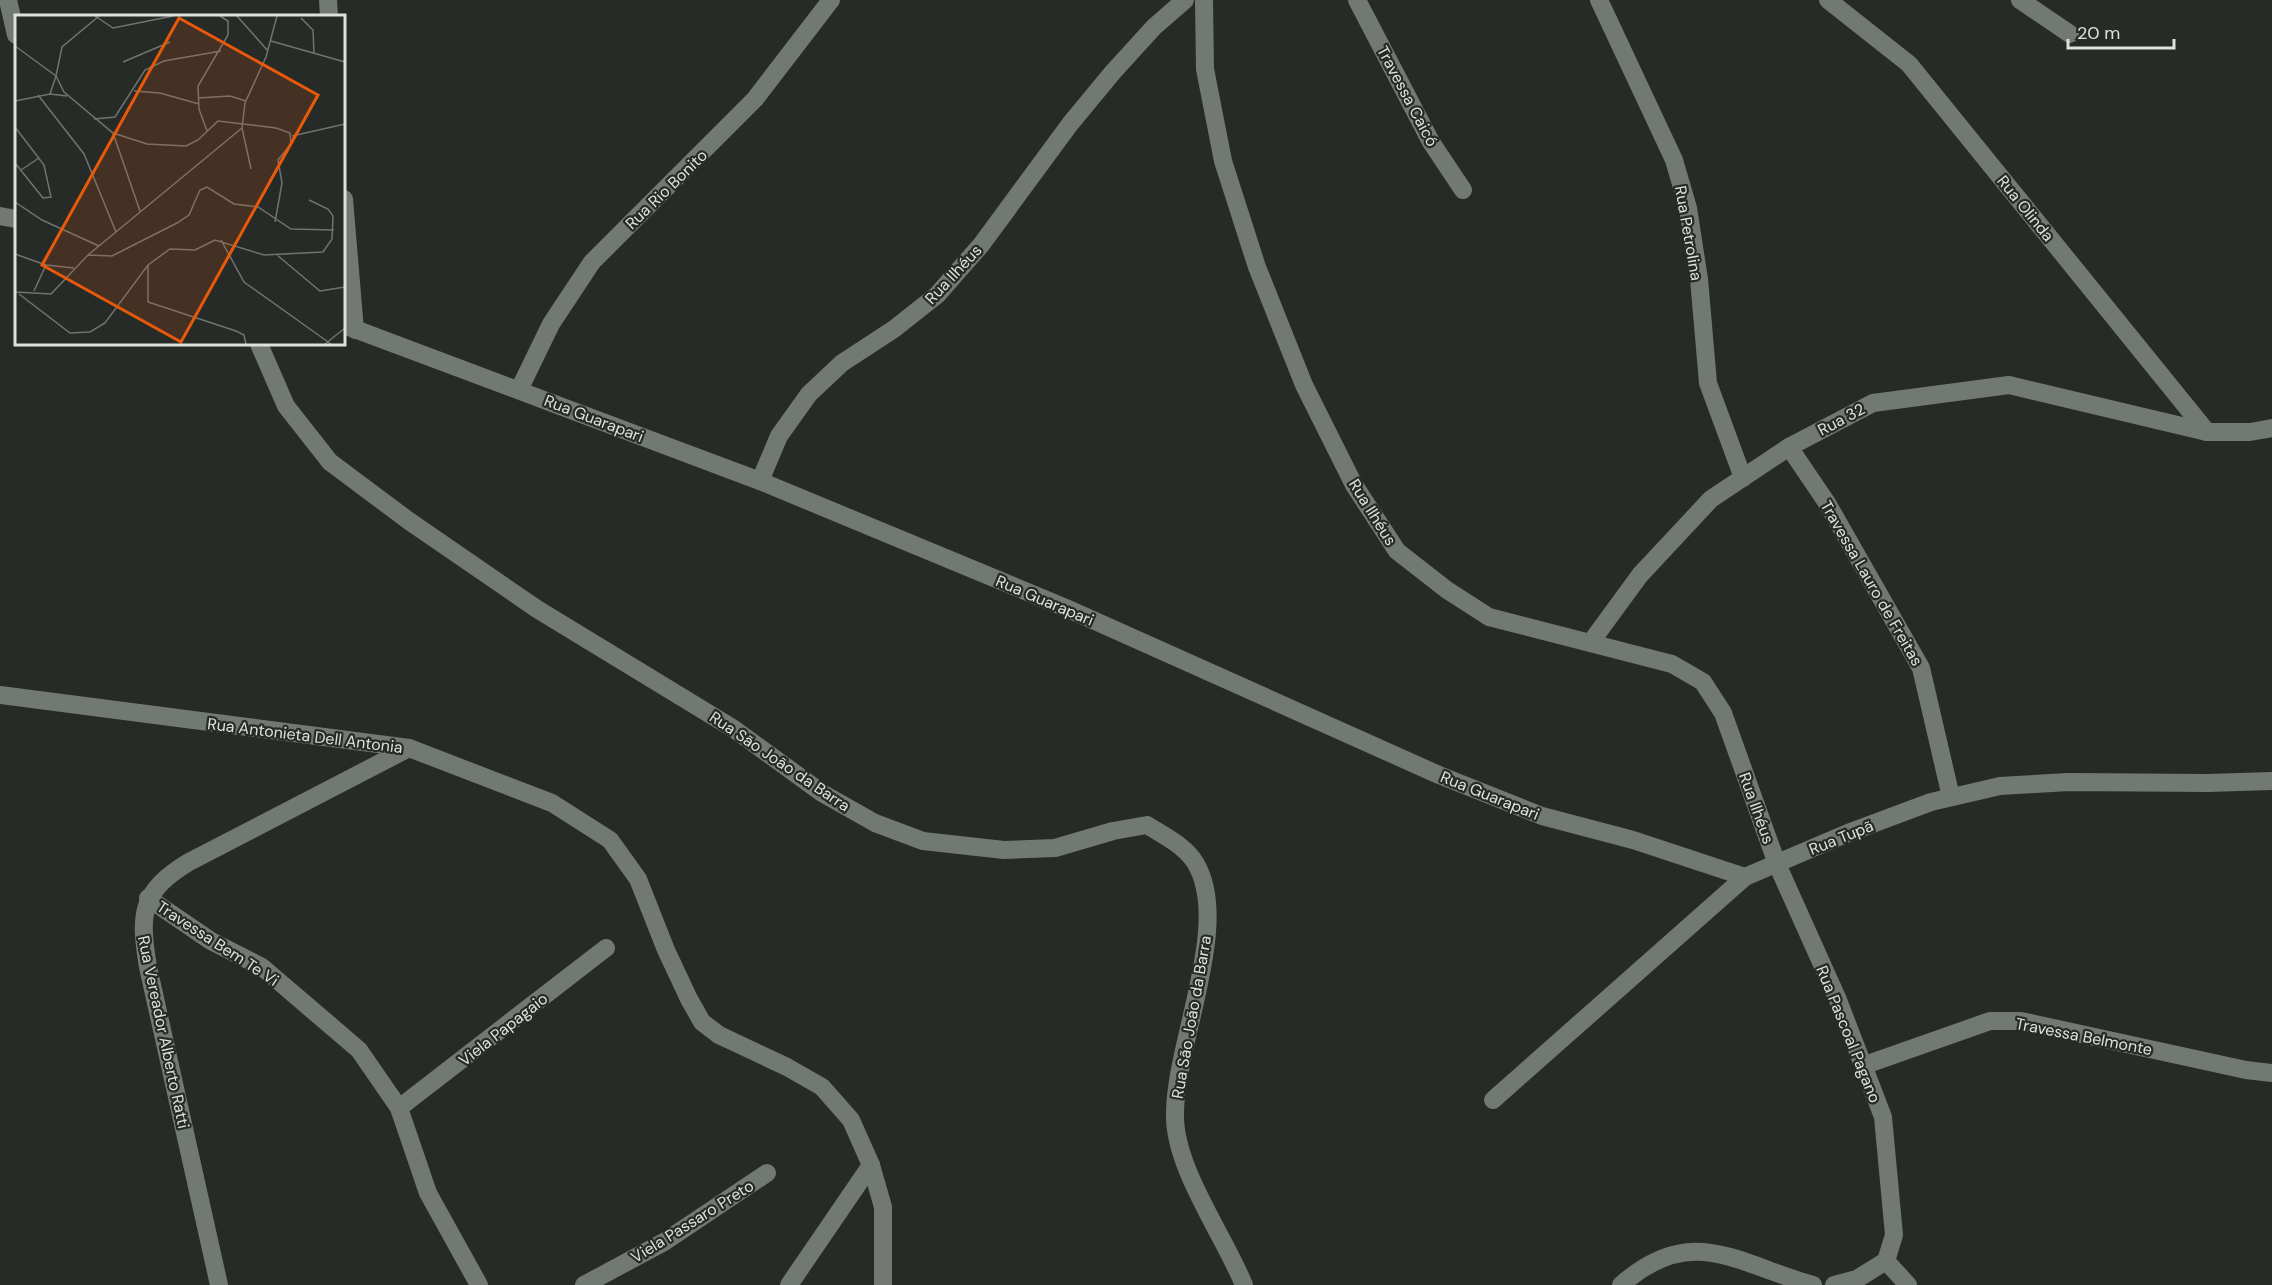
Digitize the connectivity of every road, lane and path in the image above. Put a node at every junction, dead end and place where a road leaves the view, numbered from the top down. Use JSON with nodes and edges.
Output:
{"nodes":[{"id":1,"x":8,"y":0,"type":"edge"},
{"id":2,"x":328,"y":0,"type":"edge"},
{"id":3,"x":831,"y":0,"type":"edge"},
{"id":4,"x":1185,"y":0,"type":"edge"},
{"id":5,"x":1204,"y":0,"type":"edge"},
{"id":6,"x":1356,"y":0,"type":"edge"},
{"id":7,"x":1599,"y":0,"type":"edge"},
{"id":8,"x":1828,"y":0,"type":"edge"},
{"id":9,"x":2020,"y":0,"type":"edge"},
{"id":10,"x":329,"y":15,"type":"edge"},
{"id":11,"x":10,"y":32,"type":"edge"},
{"id":12,"x":2070,"y":34,"type":"dead end"},
{"id":13,"x":1463,"y":190,"type":"dead end"},
{"id":14,"x":0,"y":216,"type":"edge"},
{"id":15,"x":15,"y":219,"type":"edge"},
{"id":16,"x":345,"y":225,"type":"edge"},
{"id":17,"x":349,"y":328,"type":"edge"},
{"id":18,"x":259,"y":345,"type":"edge"},
{"id":19,"x":519,"y":390,"type":"junction"},
{"id":20,"x":2272,"y":428,"type":"edge"},
{"id":21,"x":2207,"y":432,"type":"junction"},
{"id":22,"x":1789,"y":447,"type":"junction"},
{"id":23,"x":1743,"y":478,"type":"junction"},
{"id":24,"x":760,"y":481,"type":"junction"},
{"id":25,"x":1591,"y":642,"type":"junction"},
{"id":26,"x":0,"y":695,"type":"edge"},
{"id":27,"x":409,"y":748,"type":"junction"},
{"id":28,"x":2272,"y":781,"type":"edge"},
{"id":29,"x":1951,"y":797,"type":"junction"},
{"id":30,"x":1777,"y":864,"type":"junction"},
{"id":31,"x":1745,"y":877,"type":"junction"},
{"id":32,"x":148,"y":898,"type":"junction"},
{"id":33,"x":606,"y":948,"type":"dead end"},
{"id":34,"x":1864,"y":1065,"type":"junction"},
{"id":35,"x":2272,"y":1074,"type":"edge"},
{"id":36,"x":1493,"y":1100,"type":"dead end"},
{"id":37,"x":399,"y":1108,"type":"junction"},
{"id":38,"x":871,"y":1166,"type":"junction"},
{"id":39,"x":767,"y":1173,"type":"dead end"},
{"id":40,"x":1886,"y":1261,"type":"junction"},
{"id":41,"x":219,"y":1285,"type":"edge"},
{"id":42,"x":479,"y":1285,"type":"edge"},
{"id":43,"x":584,"y":1285,"type":"edge"},
{"id":44,"x":789,"y":1285,"type":"edge"},
{"id":45,"x":883,"y":1285,"type":"edge"},
{"id":46,"x":1244,"y":1285,"type":"edge"},
{"id":47,"x":1621,"y":1285,"type":"edge"},
{"id":48,"x":1814,"y":1285,"type":"edge"},
{"id":49,"x":1834,"y":1285,"type":"edge"},
{"id":50,"x":1908,"y":1285,"type":"edge"}],
"edges":[{"from":1,"to":11,"type":"street"},
{"from":2,"to":10,"type":"street"},
{"from":3,"to":19,"type":"street","name":"Rua Rio Bonito"},
{"from":4,"to":24,"type":"street","name":"Rua Ilhéus"},
{"from":5,"to":25,"type":"street","name":"Rua Ilhéus"},
{"from":6,"to":13,"type":"street","name":"Travessa Caicó"},
{"from":7,"to":23,"type":"street","name":"Rua Petrolina"},
{"from":8,"to":21,"type":"street","name":"Rua Olinda"},
{"from":9,"to":12,"type":"street"},
{"from":14,"to":15,"type":"street"},
{"from":16,"to":17,"type":"street"},
{"from":17,"to":19,"type":"street","name":"Rua Guarapari"},
{"from":18,"to":46,"type":"street","name":"Rua São João da Barra"},
{"from":19,"to":24,"type":"street","name":"Rua Guarapari"},
{"from":20,"to":21,"type":"street","name":"Rua 32"},
{"from":21,"to":22,"type":"street","name":"Rua 32"},
{"from":22,"to":23,"type":"street","name":"Rua 32"},
{"from":22,"to":29,"type":"street","name":"Travessa Lauro de Freitas"},
{"from":23,"to":25,"type":"street","name":"Rua 32"},
{"from":24,"to":31,"type":"street","name":"Rua Guarapari"},
{"from":25,"to":30,"type":"street","name":"Rua Ilhéus"},
{"from":26,"to":27,"type":"street","name":"Rua Antonieta Dell Antonia"},
{"from":27,"to":32,"type":"street"},
{"from":27,"to":38,"type":"street","name":"Rua Antonieta Dell Antonia"},
{"from":28,"to":29,"type":"street","name":"Rua Tupã"},
{"from":29,"to":30,"type":"street","name":"Rua Tupã"},
{"from":30,"to":31,"type":"street","name":"Rua Tupã"},
{"from":30,"to":34,"type":"street","name":"Rua Pascoal Pagano"},
{"from":31,"to":36,"type":"street","name":"Rua Tupã"},
{"from":32,"to":37,"type":"street","name":"Travessa Bem Te Vi"},
{"from":32,"to":41,"type":"street","name":"Rua Vereador Alberto Ratti"},
{"from":33,"to":37,"type":"street","name":"Viela Papagaio"},
{"from":34,"to":35,"type":"street","name":"Travessa Belmonte"},
{"from":34,"to":40,"type":"street","name":"Rua Pascoal Pagano"},
{"from":37,"to":42,"type":"street","name":"Travessa Bem Te Vi"},
{"from":38,"to":44,"type":"street"},
{"from":38,"to":45,"type":"street","name":"Rua Antonieta Dell Antonia"},
{"from":39,"to":43,"type":"street","name":"Viela Passaro Preto"},
{"from":40,"to":49,"type":"street"},
{"from":40,"to":50,"type":"street"},
{"from":47,"to":48,"type":"street"}]}
